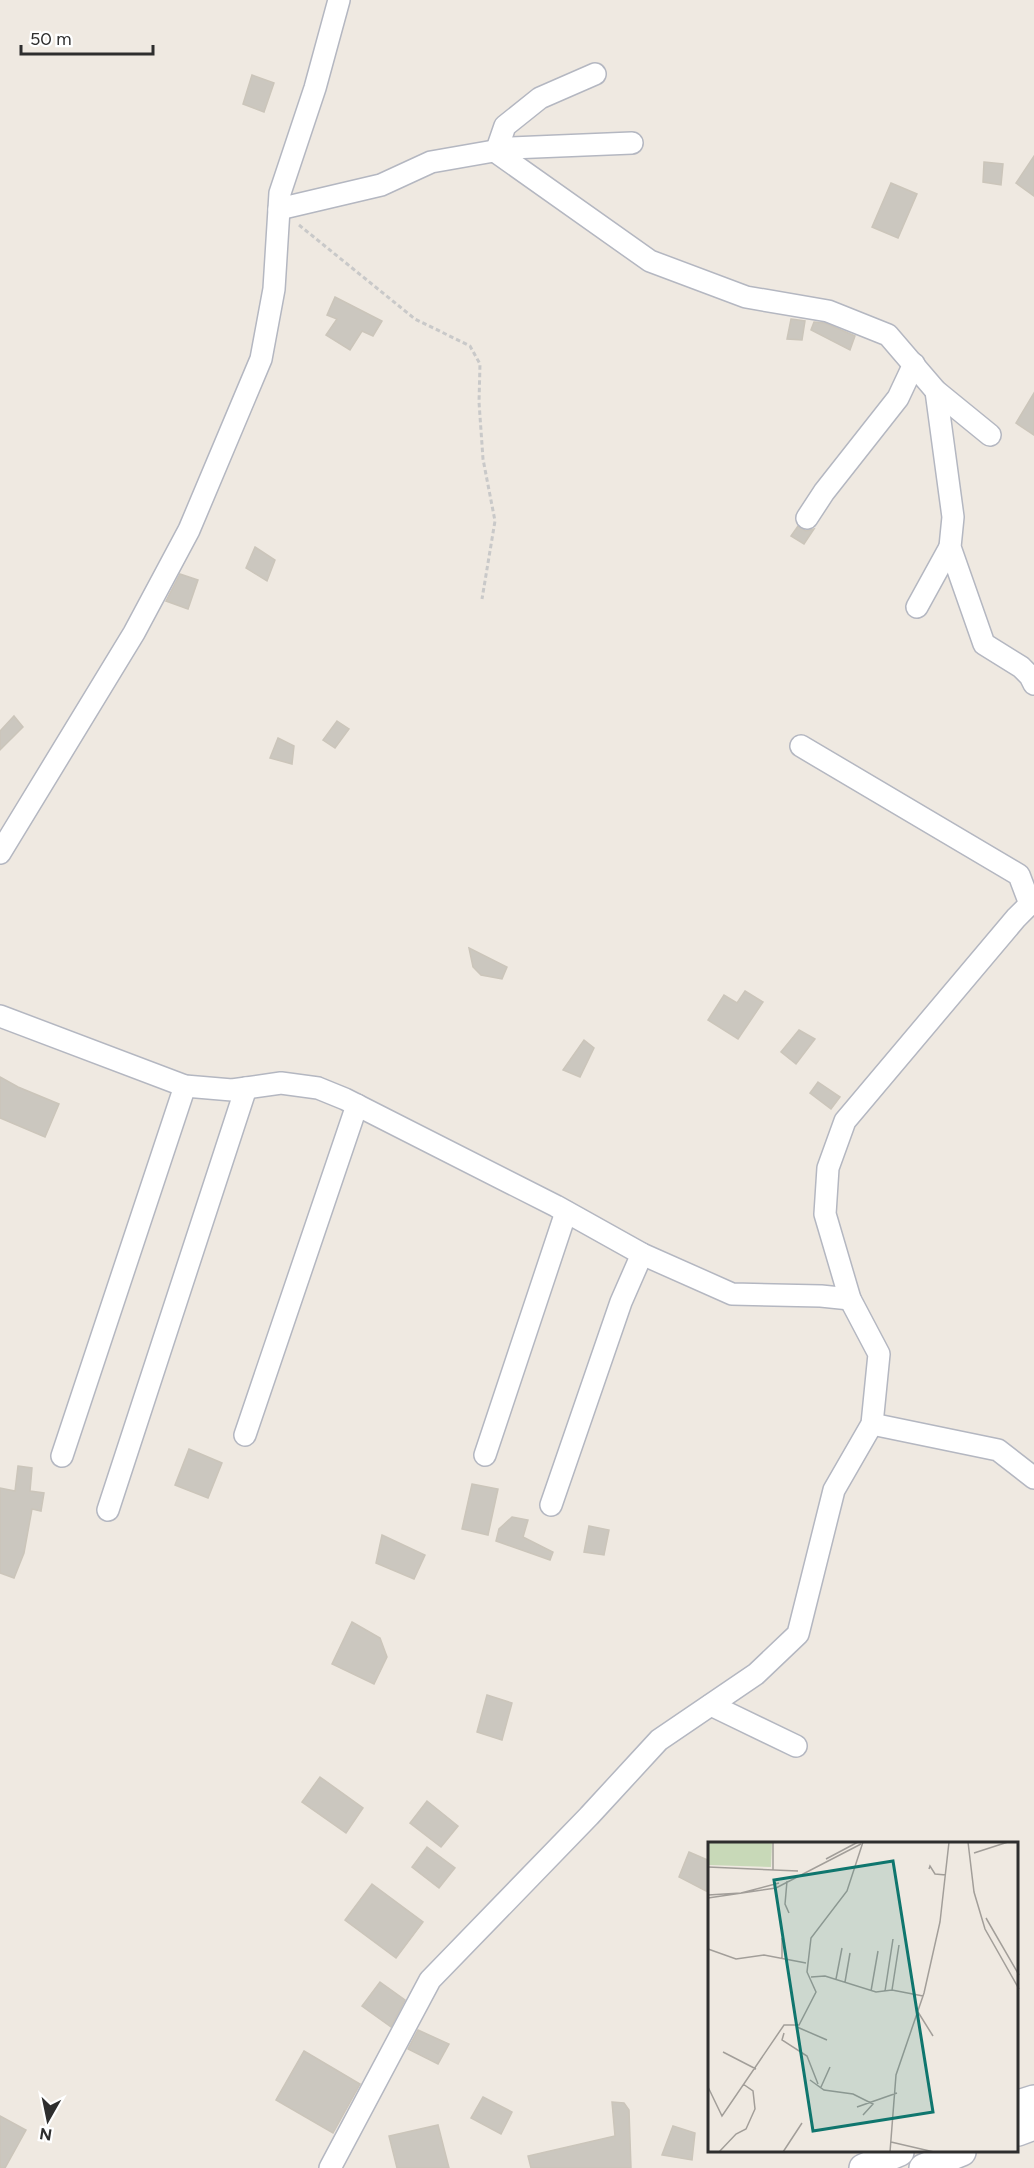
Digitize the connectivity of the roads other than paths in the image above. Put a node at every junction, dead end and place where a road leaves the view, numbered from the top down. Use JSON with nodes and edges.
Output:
{"nodes":[{"id":1,"x":339,"y":0,"type":"edge"},
{"id":2,"x":596,"y":74,"type":"dead end"},
{"id":3,"x":632,"y":143,"type":"dead end"},
{"id":4,"x":496,"y":152,"type":"junction"},
{"id":5,"x":279,"y":209,"type":"junction"},
{"id":6,"x":914,"y":364,"type":"junction"},
{"id":7,"x":936,"y":391,"type":"junction"},
{"id":8,"x":990,"y":435,"type":"dead end"},
{"id":9,"x":807,"y":518,"type":"dead end"},
{"id":10,"x":950,"y":547,"type":"junction"},
{"id":11,"x":917,"y":607,"type":"dead end"},
{"id":12,"x":1034,"y":684,"type":"edge"},
{"id":13,"x":801,"y":747,"type":"dead end"},
{"id":14,"x":0,"y":853,"type":"edge"},
{"id":15,"x":1032,"y":903,"type":"edge"},
{"id":16,"x":0,"y":1016,"type":"edge"},
{"id":17,"x":185,"y":1086,"type":"junction"},
{"id":18,"x":246,"y":1088,"type":"junction"},
{"id":19,"x":357,"y":1105,"type":"junction"},
{"id":20,"x":566,"y":1212,"type":"junction"},
{"id":21,"x":642,"y":1254,"type":"junction"},
{"id":22,"x":850,"y":1299,"type":"junction"},
{"id":23,"x":872,"y":1424,"type":"junction"},
{"id":24,"x":245,"y":1435,"type":"dead end"},
{"id":25,"x":485,"y":1455,"type":"dead end"},
{"id":26,"x":62,"y":1456,"type":"dead end"},
{"id":27,"x":1034,"y":1478,"type":"edge"},
{"id":28,"x":550,"y":1505,"type":"dead end"},
{"id":29,"x":108,"y":1510,"type":"dead end"},
{"id":30,"x":711,"y":1705,"type":"junction"},
{"id":31,"x":796,"y":1746,"type":"dead end"},
{"id":32,"x":1034,"y":2099,"type":"edge"},
{"id":33,"x":1019,"y":2103,"type":"edge"},
{"id":34,"x":1034,"y":2126,"type":"edge"},
{"id":35,"x":1019,"y":2131,"type":"edge"},
{"id":36,"x":896,"y":2153,"type":"edge"},
{"id":37,"x":957,"y":2153,"type":"edge"},
{"id":38,"x":330,"y":2168,"type":"edge"},
{"id":39,"x":862,"y":2168,"type":"edge"},
{"id":40,"x":923,"y":2168,"type":"edge"}],
"edges":[{"from":1,"to":5,"type":"street"},
{"from":2,"to":4,"type":"street"},
{"from":3,"to":4,"type":"street"},
{"from":4,"to":5,"type":"street"},
{"from":4,"to":6,"type":"street"},
{"from":5,"to":14,"type":"street"},
{"from":6,"to":7,"type":"street"},
{"from":6,"to":9,"type":"street"},
{"from":7,"to":8,"type":"street"},
{"from":7,"to":10,"type":"street"},
{"from":10,"to":11,"type":"street"},
{"from":10,"to":12,"type":"street"},
{"from":13,"to":15,"type":"street"},
{"from":15,"to":22,"type":"street"},
{"from":16,"to":17,"type":"street"},
{"from":17,"to":18,"type":"street"},
{"from":17,"to":26,"type":"street"},
{"from":18,"to":19,"type":"street"},
{"from":18,"to":29,"type":"street"},
{"from":19,"to":20,"type":"street"},
{"from":19,"to":24,"type":"street"},
{"from":20,"to":21,"type":"street"},
{"from":20,"to":25,"type":"street"},
{"from":21,"to":22,"type":"street"},
{"from":21,"to":28,"type":"street"},
{"from":22,"to":23,"type":"street"},
{"from":23,"to":27,"type":"street"},
{"from":23,"to":30,"type":"street"},
{"from":30,"to":31,"type":"street"},
{"from":30,"to":38,"type":"street"},
{"from":32,"to":33,"type":"street"},
{"from":34,"to":35,"type":"street"},
{"from":36,"to":39,"type":"street"},
{"from":37,"to":40,"type":"street"}]}
